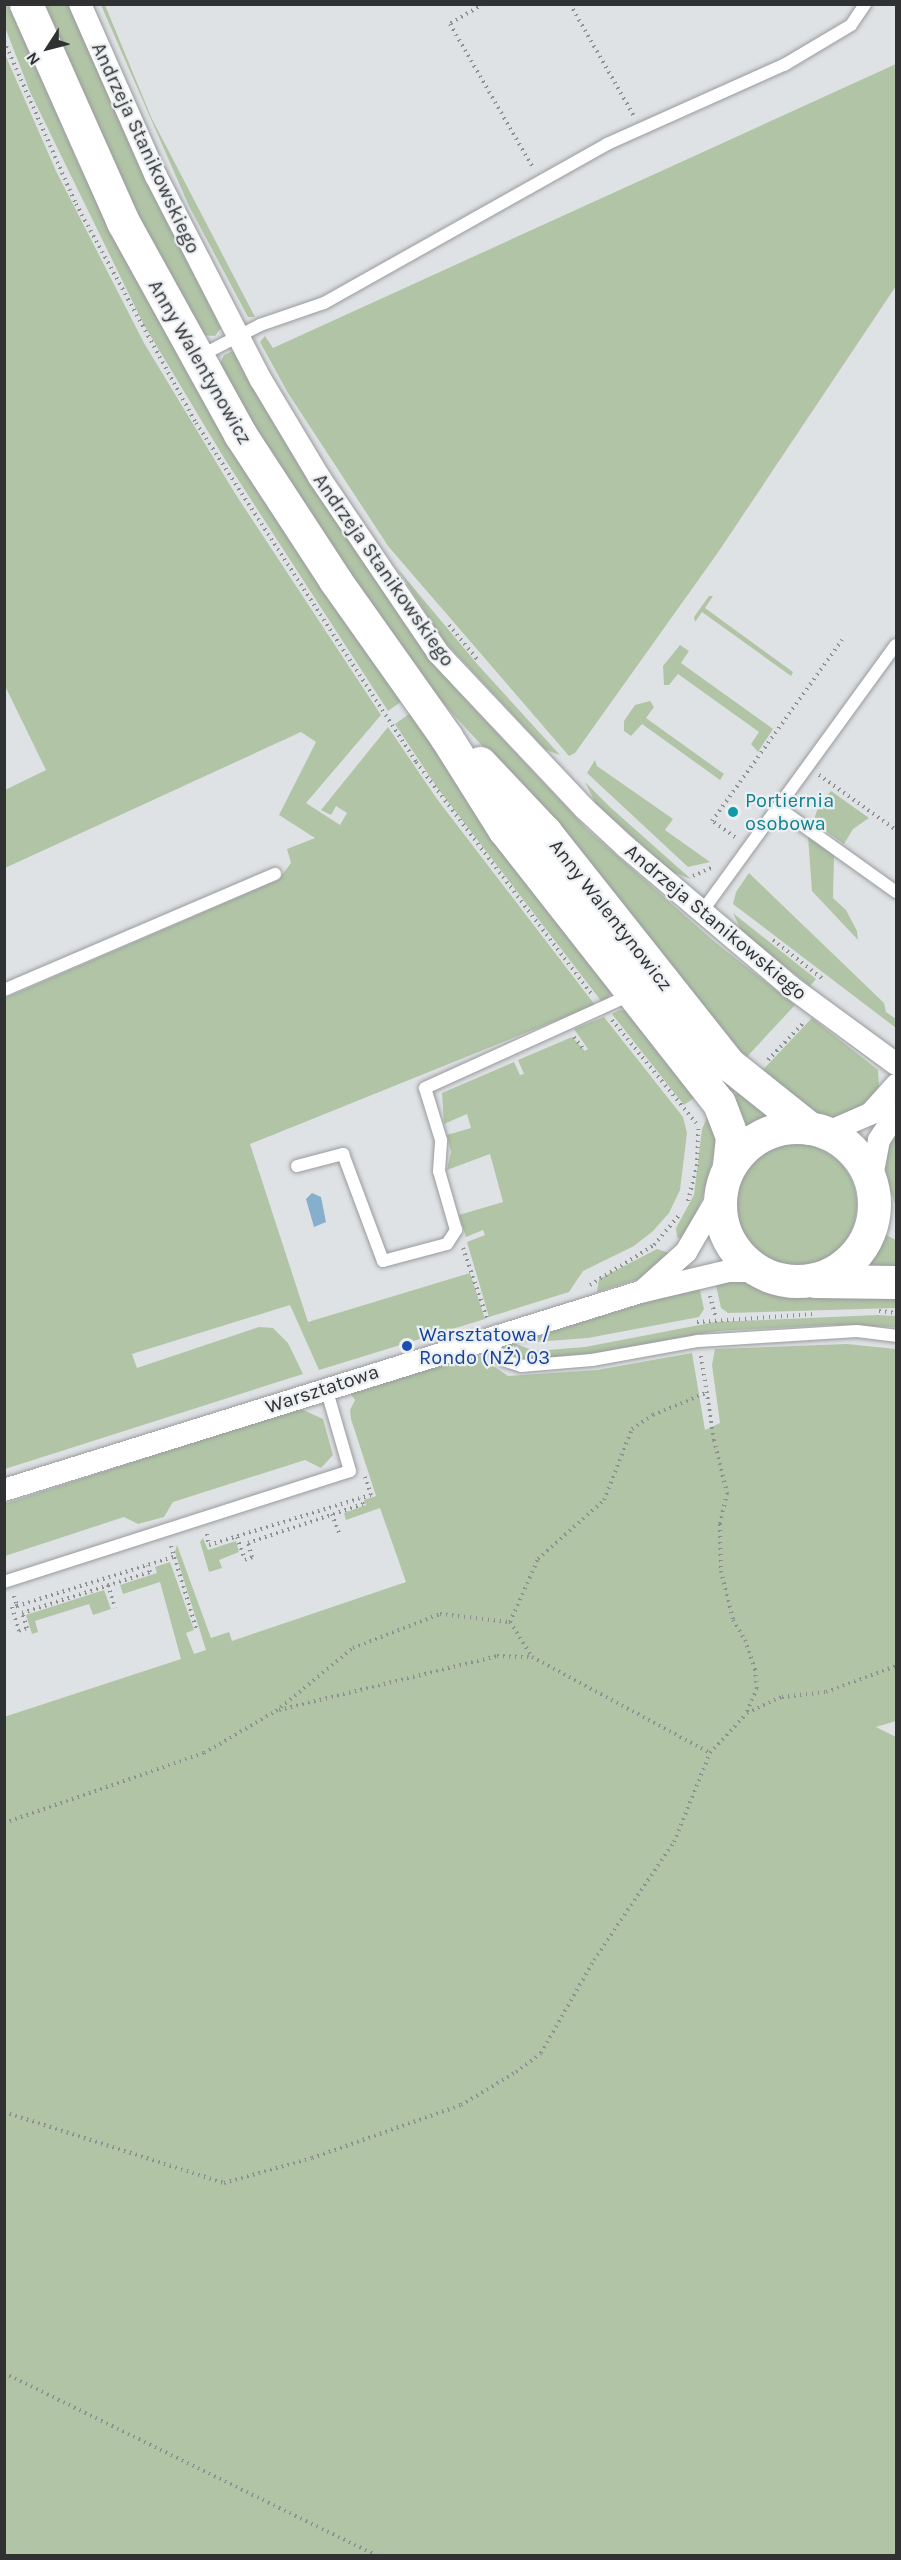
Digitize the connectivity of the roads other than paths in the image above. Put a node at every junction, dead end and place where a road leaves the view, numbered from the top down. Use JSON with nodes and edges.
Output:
{"nodes":[{"id":1,"x":26,"y":4,"type":"edge"},
{"id":2,"x":80,"y":4,"type":"edge"},
{"id":3,"x":865,"y":4,"type":"edge"},
{"id":4,"x":238,"y":336,"type":"junction"},
{"id":5,"x":196,"y":358,"type":"junction"},
{"id":6,"x":897,"y":645,"type":"edge"},
{"id":7,"x":418,"y":696,"type":"junction"},
{"id":8,"x":780,"y":809,"type":"junction"},
{"id":9,"x":275,"y":874,"type":"dead end"},
{"id":10,"x":897,"y":892,"type":"edge"},
{"id":11,"x":701,"y":913,"type":"junction"},
{"id":12,"x":4,"y":990,"type":"edge"},
{"id":13,"x":633,"y":994,"type":"junction"},
{"id":14,"x":897,"y":1064,"type":"edge"},
{"id":15,"x":897,"y":1085,"type":"edge"},
{"id":16,"x":897,"y":1114,"type":"edge"},
{"id":17,"x":818,"y":1131,"type":"junction"},
{"id":18,"x":297,"y":1166,"type":"dead end"},
{"id":19,"x":725,"y":1180,"type":"junction"},
{"id":20,"x":872,"y":1189,"type":"junction"},
{"id":21,"x":897,"y":1225,"type":"edge"},
{"id":22,"x":758,"y":1271,"type":"junction"},
{"id":23,"x":810,"y":1280,"type":"junction"},
{"id":24,"x":897,"y":1282,"type":"edge"},
{"id":25,"x":640,"y":1292,"type":"junction"},
{"id":26,"x":488,"y":1330,"type":"junction"},
{"id":27,"x":897,"y":1336,"type":"edge"},
{"id":28,"x":326,"y":1388,"type":"junction"},
{"id":29,"x":4,"y":1490,"type":"edge"},
{"id":30,"x":4,"y":1581,"type":"edge"}],
"edges":[{"from":1,"to":5,"type":"main road","name":"Anny Walentynowicz"},
{"from":2,"to":4,"type":"street","name":"Andrzeja Stanikowskiego"},
{"from":3,"to":4,"type":"lane"},
{"from":4,"to":5,"type":"lane"},
{"from":4,"to":11,"type":"street","name":"Andrzeja Stanikowskiego"},
{"from":5,"to":7,"type":"main road","name":"Anny Walentynowicz"},
{"from":6,"to":8,"type":"lane"},
{"from":7,"to":13,"type":"main road","name":"Anny Walentynowicz"},
{"from":7,"to":17,"type":"main road","name":"Anny Walentynowicz"},
{"from":8,"to":10,"type":"lane"},
{"from":8,"to":11,"type":"lane"},
{"from":9,"to":12,"type":"lane"},
{"from":11,"to":14,"type":"street","name":"Andrzeja Stanikowskiego"},
{"from":13,"to":18,"type":"lane"},
{"from":13,"to":19,"type":"main road","name":"Anny Walentynowicz"},
{"from":15,"to":17,"type":"street"},
{"from":16,"to":20,"type":"street"},
{"from":17,"to":19,"type":"main road"},
{"from":17,"to":20,"type":"main road"},
{"from":19,"to":22,"type":"main road"},
{"from":19,"to":25,"type":"street","name":"Warsztatowa"},
{"from":20,"to":21,"type":"main road"},
{"from":20,"to":23,"type":"main road"},
{"from":22,"to":23,"type":"main road"},
{"from":22,"to":25,"type":"street","name":"Warsztatowa"},
{"from":23,"to":24,"type":"main road"},
{"from":25,"to":26,"type":"street","name":"Warsztatowa"},
{"from":26,"to":27,"type":"lane"},
{"from":26,"to":28,"type":"street","name":"Warsztatowa"},
{"from":28,"to":29,"type":"street","name":"Warsztatowa"},
{"from":28,"to":30,"type":"lane"}]}
